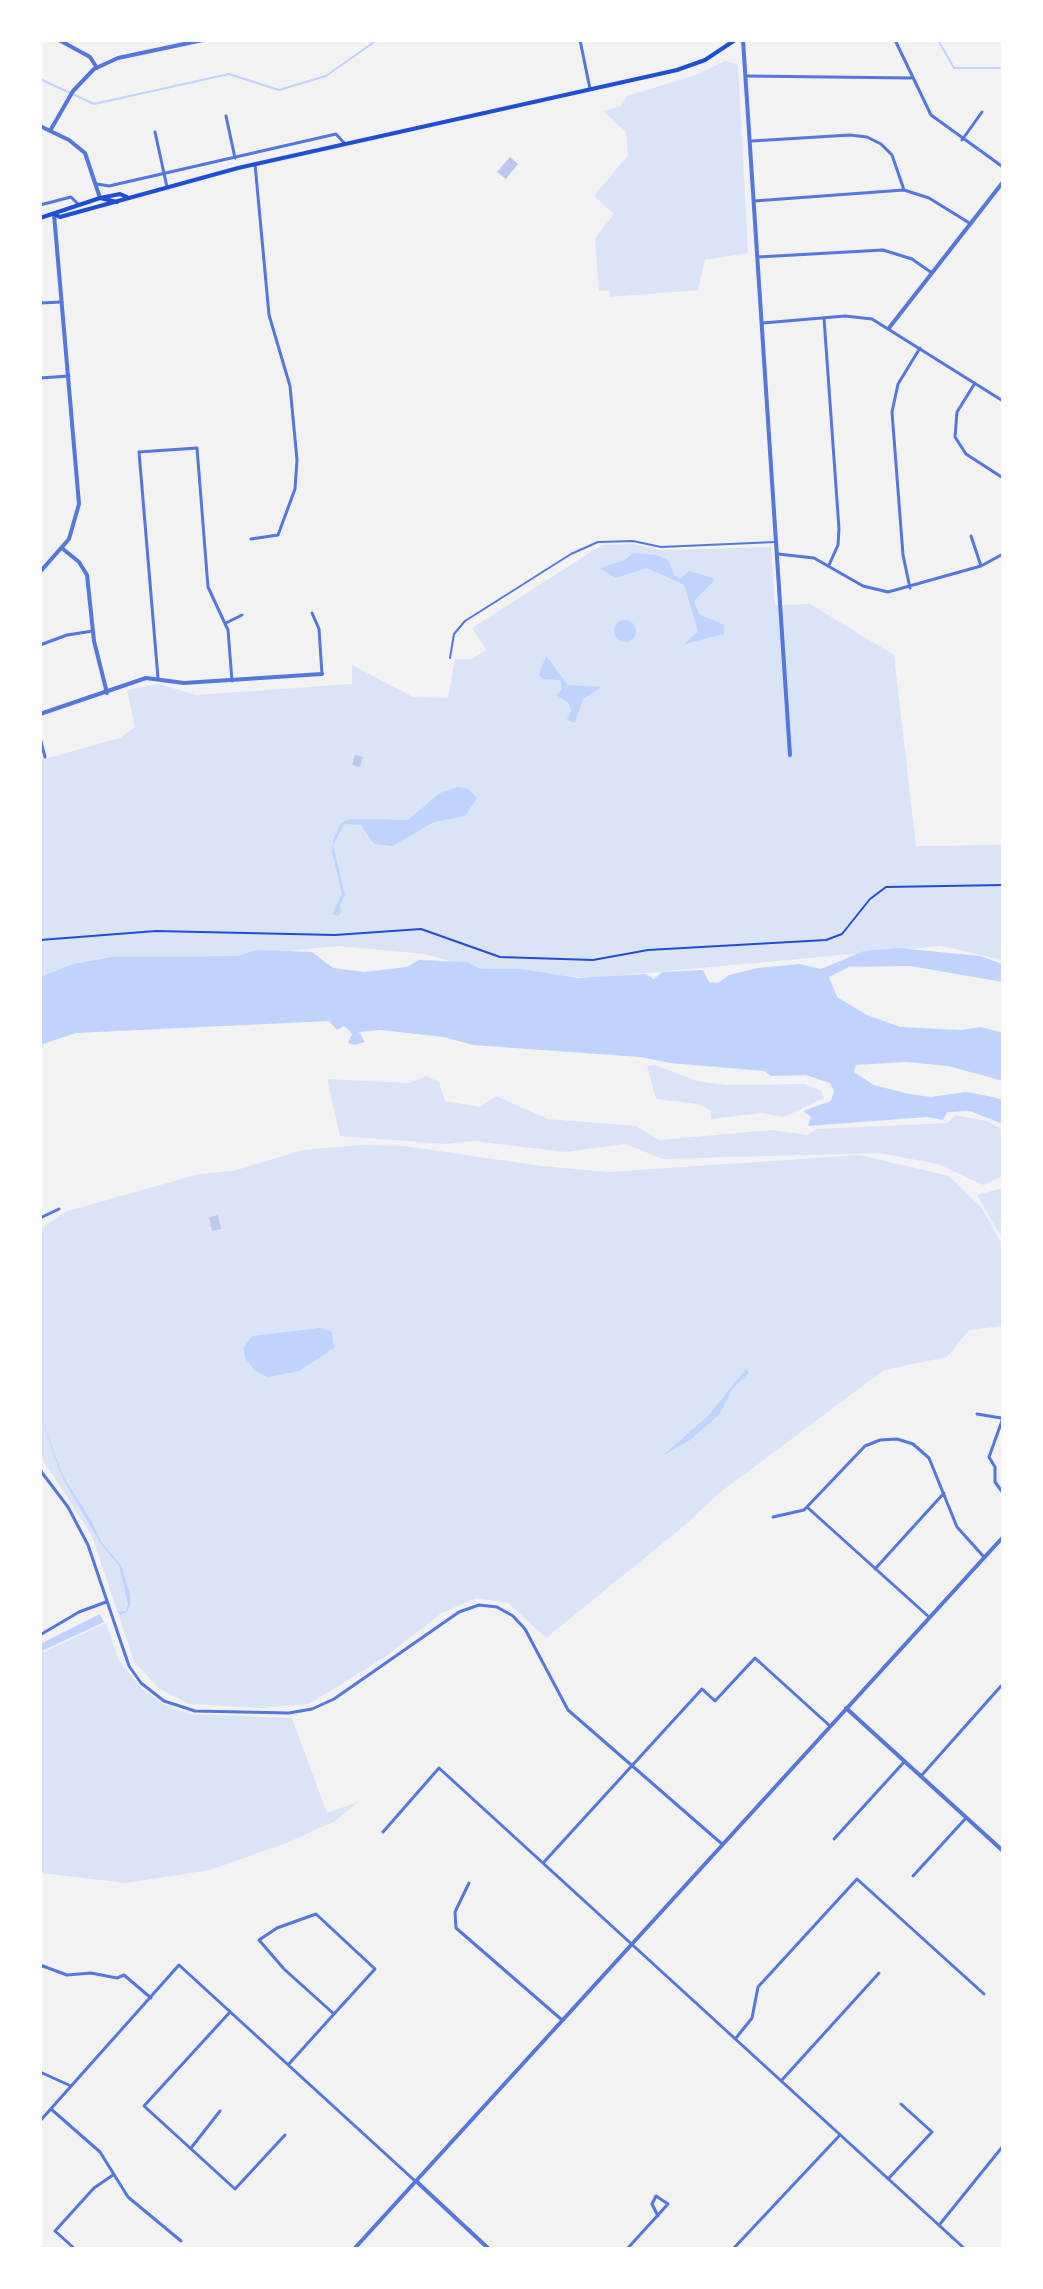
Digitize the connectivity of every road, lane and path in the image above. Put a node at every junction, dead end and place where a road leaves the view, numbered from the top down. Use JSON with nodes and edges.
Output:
{"nodes":[{"id":1,"x":59,"y":40,"type":"edge"},
{"id":2,"x":203,"y":40,"type":"edge"},
{"id":3,"x":580,"y":40,"type":"edge"},
{"id":4,"x":735,"y":40,"type":"edge"},
{"id":5,"x":743,"y":40,"type":"edge"},
{"id":6,"x":895,"y":40,"type":"edge"},
{"id":7,"x":97,"y":68,"type":"junction"},
{"id":8,"x":747,"y":76,"type":"junction"},
{"id":9,"x":911,"y":78,"type":"junction"},
{"id":10,"x":590,"y":89,"type":"junction"},
{"id":11,"x":982,"y":112,"type":"dead end"},
{"id":12,"x":226,"y":116,"type":"dead end"},
{"id":13,"x":40,"y":126,"type":"edge"},
{"id":14,"x":50,"y":131,"type":"junction"},
{"id":15,"x":155,"y":132,"type":"dead end"},
{"id":16,"x":962,"y":140,"type":"junction"},
{"id":17,"x":752,"y":141,"type":"junction"},
{"id":18,"x":345,"y":144,"type":"junction"},
{"id":19,"x":235,"y":158,"type":"junction"},
{"id":20,"x":255,"y":164,"type":"junction"},
{"id":21,"x":1003,"y":167,"type":"edge"},
{"id":22,"x":164,"y":174,"type":"junction"},
{"id":23,"x":1003,"y":182,"type":"edge"},
{"id":24,"x":97,"y":184,"type":"junction"},
{"id":25,"x":167,"y":187,"type":"junction"},
{"id":26,"x":904,"y":190,"type":"junction"},
{"id":27,"x":127,"y":197,"type":"junction"},
{"id":28,"x":100,"y":198,"type":"junction"},
{"id":29,"x":754,"y":201,"type":"junction"},
{"id":30,"x":118,"y":203,"type":"junction"},
{"id":31,"x":40,"y":205,"type":"edge"},
{"id":32,"x":79,"y":205,"type":"junction"},
{"id":33,"x":54,"y":214,"type":"junction"},
{"id":34,"x":40,"y":218,"type":"edge"},
{"id":35,"x":971,"y":224,"type":"junction"},
{"id":36,"x":756,"y":258,"type":"junction"},
{"id":37,"x":932,"y":273,"type":"junction"},
{"id":38,"x":62,"y":302,"type":"junction"},
{"id":39,"x":40,"y":303,"type":"edge"},
{"id":40,"x":824,"y":318,"type":"junction"},
{"id":41,"x":761,"y":323,"type":"junction"},
{"id":42,"x":889,"y":328,"type":"junction"},
{"id":43,"x":920,"y":348,"type":"junction"},
{"id":44,"x":69,"y":376,"type":"junction"},
{"id":45,"x":40,"y":378,"type":"edge"},
{"id":46,"x":975,"y":383,"type":"junction"},
{"id":47,"x":1003,"y":401,"type":"edge"},
{"id":48,"x":1003,"y":478,"type":"edge"},
{"id":49,"x":971,"y":536,"type":"dead end"},
{"id":50,"x":251,"y":539,"type":"dead end"},
{"id":51,"x":777,"y":542,"type":"junction"},
{"id":52,"x":63,"y":549,"type":"junction"},
{"id":53,"x":778,"y":554,"type":"junction"},
{"id":54,"x":1003,"y":554,"type":"edge"},
{"id":55,"x":829,"y":565,"type":"junction"},
{"id":56,"x":981,"y":566,"type":"junction"},
{"id":57,"x":40,"y":571,"type":"edge"},
{"id":58,"x":910,"y":588,"type":"junction"},
{"id":59,"x":312,"y":613,"type":"dead end"},
{"id":60,"x":242,"y":615,"type":"dead end"},
{"id":61,"x":226,"y":623,"type":"junction"},
{"id":62,"x":93,"y":631,"type":"junction"},
{"id":63,"x":40,"y":645,"type":"edge"},
{"id":64,"x":450,"y":658,"type":"dead end"},
{"id":65,"x":322,"y":674,"type":"joint"},
{"id":66,"x":158,"y":678,"type":"junction"},
{"id":67,"x":232,"y":681,"type":"junction"},
{"id":68,"x":107,"y":693,"type":"junction"},
{"id":69,"x":40,"y":714,"type":"edge"},
{"id":70,"x":40,"y":738,"type":"edge"},
{"id":71,"x":790,"y":755,"type":"dead end"},
{"id":72,"x":45,"y":757,"type":"dead end"},
{"id":73,"x":1003,"y":885,"type":"edge"},
{"id":74,"x":40,"y":940,"type":"edge"},
{"id":75,"x":59,"y":1209,"type":"dead end"},
{"id":76,"x":40,"y":1218,"type":"edge"},
{"id":77,"x":977,"y":1414,"type":"dead end"},
{"id":78,"x":1003,"y":1418,"type":"edge"},
{"id":79,"x":40,"y":1470,"type":"edge"},
{"id":80,"x":1003,"y":1476,"type":"edge"},
{"id":81,"x":995,"y":1477,"type":"junction"},
{"id":82,"x":944,"y":1493,"type":"junction"},
{"id":83,"x":1003,"y":1493,"type":"edge"},
{"id":84,"x":807,"y":1507,"type":"junction"},
{"id":85,"x":773,"y":1517,"type":"dead end"},
{"id":86,"x":1003,"y":1537,"type":"edge"},
{"id":87,"x":984,"y":1557,"type":"junction"},
{"id":88,"x":875,"y":1569,"type":"junction"},
{"id":89,"x":106,"y":1602,"type":"junction"},
{"id":90,"x":929,"y":1617,"type":"junction"},
{"id":91,"x":40,"y":1635,"type":"edge"},
{"id":92,"x":1001,"y":1686,"type":"dead end"},
{"id":93,"x":846,"y":1708,"type":"junction"},
{"id":94,"x":830,"y":1726,"type":"junction"},
{"id":95,"x":905,"y":1761,"type":"junction"},
{"id":96,"x":631,"y":1767,"type":"junction"},
{"id":97,"x":921,"y":1776,"type":"junction"},
{"id":98,"x":966,"y":1818,"type":"junction"},
{"id":99,"x":383,"y":1832,"type":"dead end"},
{"id":100,"x":834,"y":1839,"type":"dead end"},
{"id":101,"x":722,"y":1844,"type":"junction"},
{"id":102,"x":1003,"y":1851,"type":"edge"},
{"id":103,"x":543,"y":1863,"type":"junction"},
{"id":104,"x":913,"y":1876,"type":"dead end"},
{"id":105,"x":469,"y":1883,"type":"dead end"},
{"id":106,"x":631,"y":1944,"type":"junction"},
{"id":107,"x":40,"y":1965,"type":"edge"},
{"id":108,"x":879,"y":1973,"type":"dead end"},
{"id":109,"x":984,"y":1994,"type":"dead end"},
{"id":110,"x":151,"y":1998,"type":"junction"},
{"id":111,"x":230,"y":2012,"type":"junction"},
{"id":112,"x":334,"y":2014,"type":"junction"},
{"id":113,"x":562,"y":2020,"type":"junction"},
{"id":114,"x":735,"y":2039,"type":"junction"},
{"id":115,"x":288,"y":2065,"type":"junction"},
{"id":116,"x":40,"y":2072,"type":"edge"},
{"id":117,"x":781,"y":2081,"type":"junction"},
{"id":118,"x":71,"y":2086,"type":"junction"},
{"id":119,"x":901,"y":2104,"type":"dead end"},
{"id":120,"x":51,"y":2109,"type":"junction"},
{"id":121,"x":220,"y":2111,"type":"dead end"},
{"id":122,"x":40,"y":2121,"type":"edge"},
{"id":123,"x":285,"y":2135,"type":"dead end"},
{"id":124,"x":840,"y":2135,"type":"junction"},
{"id":125,"x":1003,"y":2146,"type":"edge"},
{"id":126,"x":191,"y":2148,"type":"junction"},
{"id":127,"x":113,"y":2175,"type":"junction"},
{"id":128,"x":888,"y":2179,"type":"junction"},
{"id":129,"x":416,"y":2181,"type":"junction"},
{"id":130,"x":658,"y":2216,"type":"junction"},
{"id":131,"x":939,"y":2226,"type":"junction"},
{"id":132,"x":181,"y":2241,"type":"dead end"},
{"id":133,"x":75,"y":2249,"type":"edge"},
{"id":134,"x":354,"y":2249,"type":"edge"},
{"id":135,"x":489,"y":2249,"type":"edge"},
{"id":136,"x":627,"y":2249,"type":"edge"},
{"id":137,"x":733,"y":2249,"type":"edge"},
{"id":138,"x":965,"y":2249,"type":"edge"}],
"edges":[{"from":1,"to":7,"type":"street"},
{"from":2,"to":7,"type":"street"},
{"from":3,"to":10,"type":"street"},
{"from":4,"to":10,"type":"main road"},
{"from":5,"to":8,"type":"street"},
{"from":6,"to":9,"type":"street"},
{"from":7,"to":14,"type":"street"},
{"from":8,"to":9,"type":"street"},
{"from":8,"to":17,"type":"street"},
{"from":9,"to":16,"type":"street"},
{"from":10,"to":18,"type":"main road"},
{"from":11,"to":16,"type":"street"},
{"from":12,"to":19,"type":"street"},
{"from":13,"to":14,"type":"street"},
{"from":14,"to":24,"type":"street"},
{"from":15,"to":22,"type":"street"},
{"from":16,"to":21,"type":"street"},
{"from":17,"to":26,"type":"street"},
{"from":17,"to":29,"type":"street"},
{"from":18,"to":19,"type":"street"},
{"from":18,"to":20,"type":"main road"},
{"from":19,"to":22,"type":"street"},
{"from":20,"to":25,"type":"main road"},
{"from":20,"to":50,"type":"street"},
{"from":22,"to":24,"type":"street"},
{"from":22,"to":25,"type":"street"},
{"from":23,"to":35,"type":"street"},
{"from":24,"to":28,"type":"street"},
{"from":25,"to":27,"type":"main road"},
{"from":26,"to":29,"type":"street"},
{"from":26,"to":35,"type":"street"},
{"from":27,"to":28,"type":"main road"},
{"from":27,"to":30,"type":"main road"},
{"from":28,"to":30,"type":"main road"},
{"from":28,"to":32,"type":"main road"},
{"from":29,"to":36,"type":"street"},
{"from":30,"to":33,"type":"main road"},
{"from":31,"to":32,"type":"street"},
{"from":32,"to":33,"type":"main road"},
{"from":33,"to":34,"type":"main road"},
{"from":33,"to":38,"type":"street"},
{"from":35,"to":37,"type":"street"},
{"from":36,"to":37,"type":"street"},
{"from":36,"to":41,"type":"street"},
{"from":37,"to":42,"type":"street"},
{"from":38,"to":39,"type":"street"},
{"from":38,"to":44,"type":"street"},
{"from":40,"to":41,"type":"street"},
{"from":40,"to":42,"type":"street"},
{"from":40,"to":55,"type":"street"},
{"from":41,"to":51,"type":"street"},
{"from":42,"to":43,"type":"street"},
{"from":43,"to":46,"type":"street"},
{"from":43,"to":58,"type":"street"},
{"from":44,"to":45,"type":"street"},
{"from":44,"to":52,"type":"street"},
{"from":46,"to":47,"type":"street"},
{"from":46,"to":48,"type":"street"},
{"from":49,"to":56,"type":"street"},
{"from":51,"to":53,"type":"street"},
{"from":51,"to":64,"type":"lane"},
{"from":52,"to":57,"type":"street"},
{"from":52,"to":62,"type":"street"},
{"from":53,"to":55,"type":"street"},
{"from":53,"to":71,"type":"street"},
{"from":54,"to":56,"type":"street"},
{"from":55,"to":58,"type":"street"},
{"from":56,"to":58,"type":"street"},
{"from":59,"to":65,"type":"street"},
{"from":60,"to":61,"type":"street"},
{"from":61,"to":66,"type":"street"},
{"from":61,"to":67,"type":"street"},
{"from":62,"to":63,"type":"street"},
{"from":62,"to":68,"type":"street"},
{"from":65,"to":67,"type":"street"},
{"from":66,"to":67,"type":"street"},
{"from":66,"to":68,"type":"street"},
{"from":68,"to":69,"type":"street"},
{"from":70,"to":72,"type":"street"},
{"from":73,"to":74,"type":"path"},
{"from":75,"to":76,"type":"street"},
{"from":77,"to":78,"type":"street"},
{"from":78,"to":81,"type":"street"},
{"from":79,"to":89,"type":"street"},
{"from":80,"to":81,"type":"street"},
{"from":81,"to":83,"type":"street"},
{"from":82,"to":84,"type":"street"},
{"from":82,"to":87,"type":"street"},
{"from":82,"to":88,"type":"street"},
{"from":84,"to":85,"type":"street"},
{"from":84,"to":88,"type":"street"},
{"from":86,"to":87,"type":"street"},
{"from":87,"to":90,"type":"street"},
{"from":88,"to":90,"type":"street"},
{"from":89,"to":91,"type":"street"},
{"from":89,"to":96,"type":"street"},
{"from":90,"to":93,"type":"street"},
{"from":92,"to":97,"type":"street"},
{"from":93,"to":94,"type":"street"},
{"from":93,"to":95,"type":"street"},
{"from":94,"to":96,"type":"street"},
{"from":94,"to":101,"type":"street"},
{"from":95,"to":97,"type":"street"},
{"from":95,"to":100,"type":"street"},
{"from":96,"to":101,"type":"street"},
{"from":96,"to":103,"type":"street"},
{"from":97,"to":98,"type":"street"},
{"from":98,"to":102,"type":"street"},
{"from":98,"to":104,"type":"street"},
{"from":99,"to":103,"type":"street"},
{"from":101,"to":106,"type":"street"},
{"from":103,"to":106,"type":"street"},
{"from":105,"to":113,"type":"street"},
{"from":106,"to":113,"type":"street"},
{"from":106,"to":114,"type":"street"},
{"from":107,"to":110,"type":"street"},
{"from":108,"to":117,"type":"street"},
{"from":109,"to":114,"type":"street"},
{"from":110,"to":111,"type":"street"},
{"from":110,"to":118,"type":"street"},
{"from":111,"to":115,"type":"street"},
{"from":111,"to":126,"type":"street"},
{"from":112,"to":112,"type":"street"},
{"from":112,"to":115,"type":"street"},
{"from":113,"to":129,"type":"street"},
{"from":114,"to":117,"type":"street"},
{"from":115,"to":129,"type":"street"},
{"from":116,"to":118,"type":"street"},
{"from":117,"to":124,"type":"street"},
{"from":118,"to":120,"type":"street"},
{"from":119,"to":128,"type":"street"},
{"from":120,"to":122,"type":"street"},
{"from":120,"to":127,"type":"street"},
{"from":121,"to":126,"type":"street"},
{"from":123,"to":126,"type":"street"},
{"from":124,"to":128,"type":"street"},
{"from":124,"to":137,"type":"street"},
{"from":125,"to":131,"type":"street"},
{"from":127,"to":132,"type":"street"},
{"from":127,"to":133,"type":"street"},
{"from":128,"to":131,"type":"street"},
{"from":129,"to":134,"type":"street"},
{"from":129,"to":135,"type":"street"},
{"from":130,"to":130,"type":"street"},
{"from":130,"to":136,"type":"street"},
{"from":131,"to":138,"type":"street"}]}
